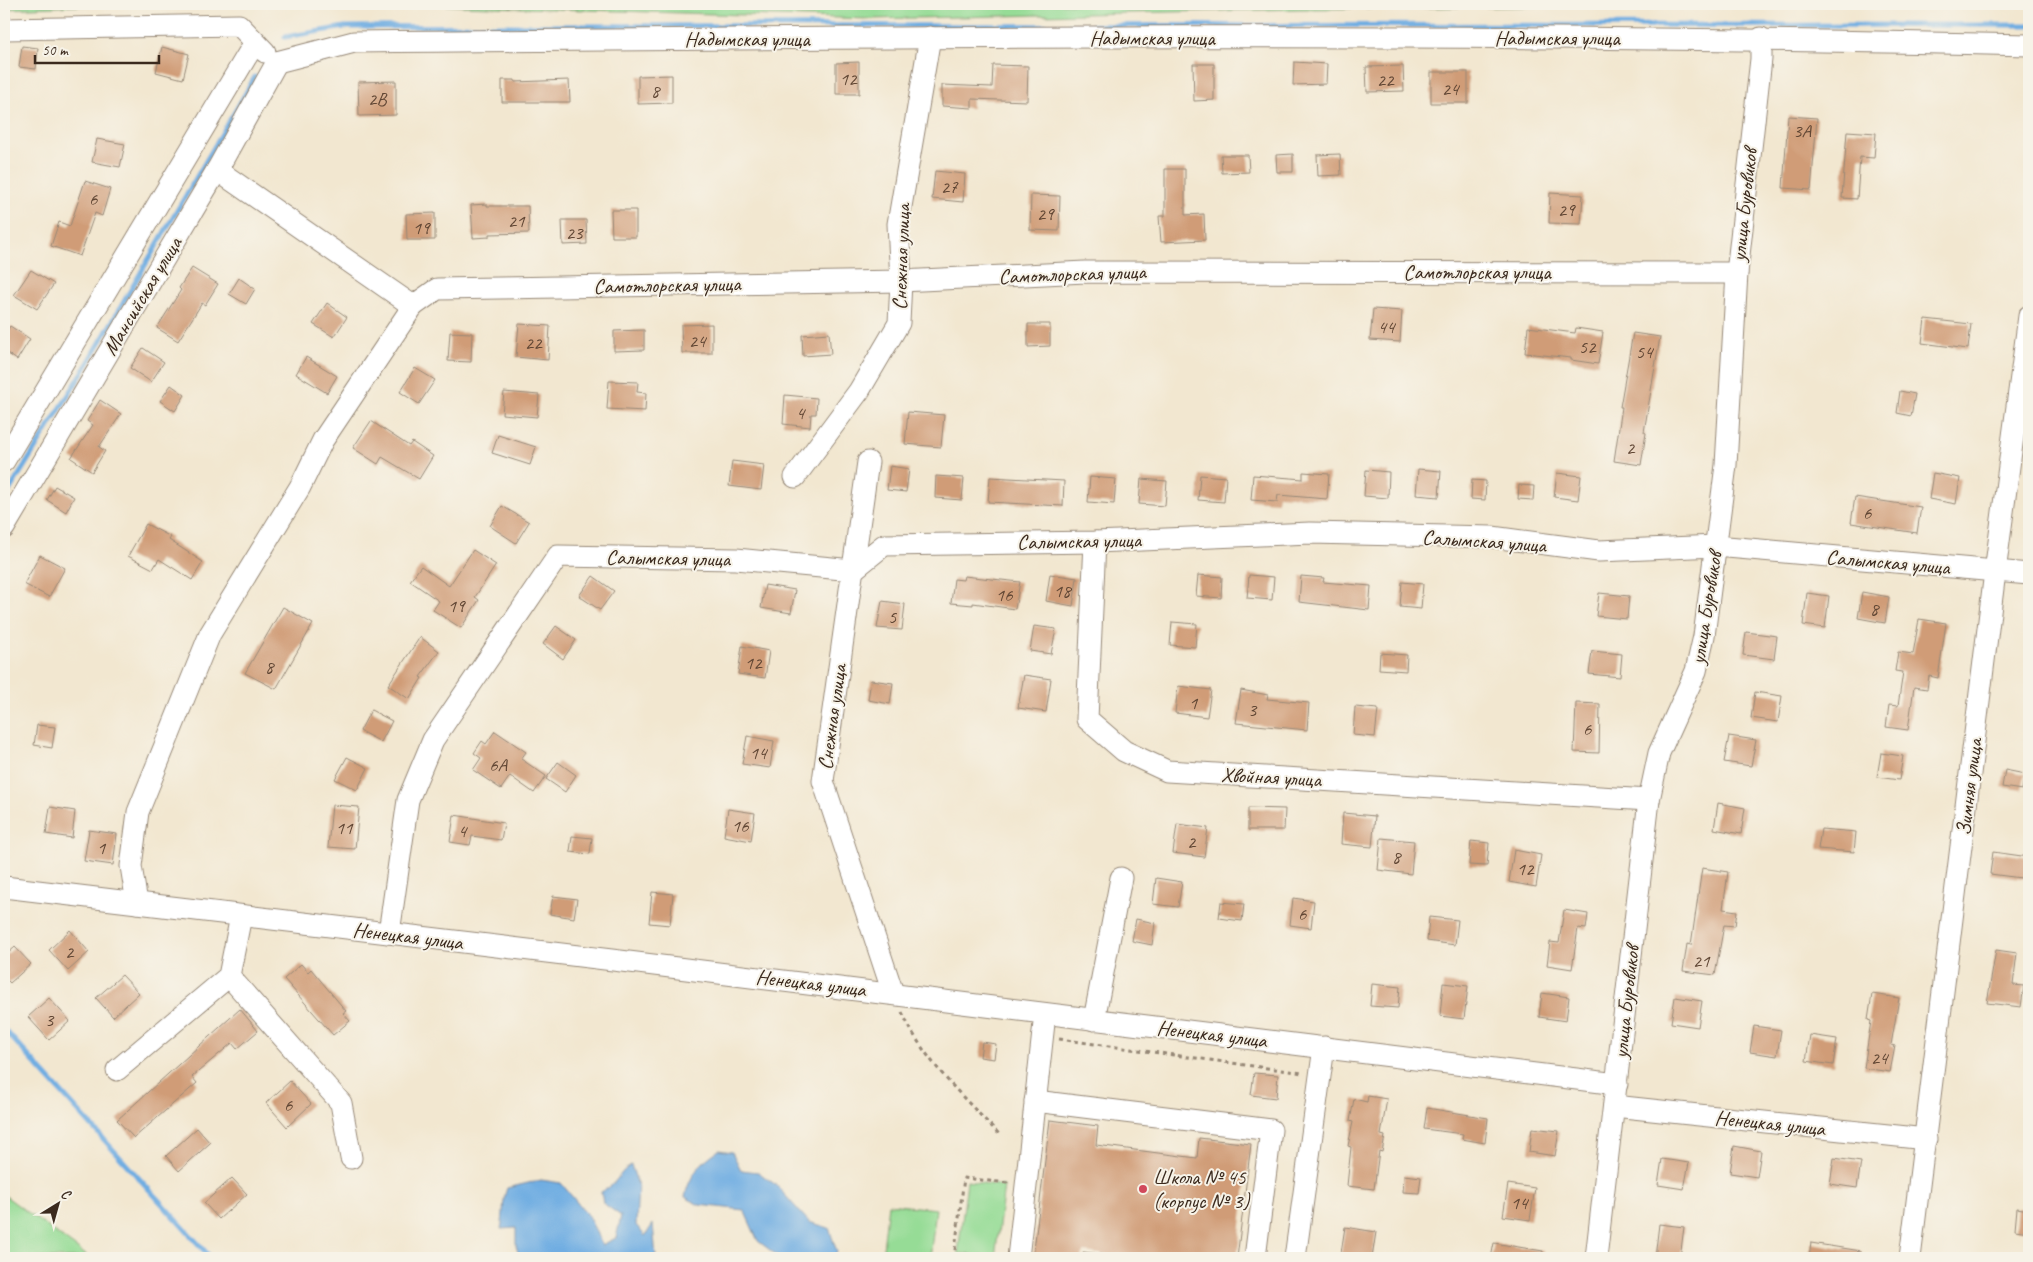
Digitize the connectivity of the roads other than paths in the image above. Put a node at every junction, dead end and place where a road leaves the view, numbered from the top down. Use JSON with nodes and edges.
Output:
{"nodes":[{"id":1,"x":4,"y":28,"type":"edge"},
{"id":2,"x":930,"y":37,"type":"junction"},
{"id":3,"x":1761,"y":38,"type":"junction"},
{"id":4,"x":254,"y":44,"type":"junction"},
{"id":5,"x":2029,"y":45,"type":"edge"},
{"id":6,"x":277,"y":62,"type":"junction"},
{"id":7,"x":217,"y":170,"type":"junction"},
{"id":8,"x":1737,"y":273,"type":"junction"},
{"id":9,"x":901,"y":281,"type":"junction"},
{"id":10,"x":413,"y":306,"type":"junction"},
{"id":11,"x":2029,"y":316,"type":"edge"},
{"id":12,"x":4,"y":461,"type":"edge"},
{"id":13,"x":868,"y":462,"type":"dead end"},
{"id":14,"x":794,"y":476,"type":"dead end"},
{"id":15,"x":4,"y":528,"type":"edge"},
{"id":16,"x":1095,"y":542,"type":"junction"},
{"id":17,"x":1716,"y":546,"type":"junction"},
{"id":18,"x":853,"y":570,"type":"junction"},
{"id":19,"x":1995,"y":572,"type":"junction"},
{"id":20,"x":2029,"y":574,"type":"edge"},
{"id":21,"x":1649,"y":800,"type":"junction"},
{"id":22,"x":1121,"y":878,"type":"dead end"},
{"id":23,"x":4,"y":888,"type":"edge"},
{"id":24,"x":137,"y":903,"type":"junction"},
{"id":25,"x":241,"y":916,"type":"junction"},
{"id":26,"x":390,"y":933,"type":"junction"},
{"id":27,"x":229,"y":976,"type":"junction"},
{"id":28,"x":893,"y":993,"type":"junction"},
{"id":29,"x":1045,"y":1014,"type":"junction"},
{"id":30,"x":1094,"y":1020,"type":"junction"},
{"id":31,"x":1324,"y":1047,"type":"junction"},
{"id":32,"x":117,"y":1070,"type":"dead end"},
{"id":33,"x":1617,"y":1084,"type":"junction"},
{"id":34,"x":1036,"y":1100,"type":"junction"},
{"id":35,"x":1614,"y":1106,"type":"junction"},
{"id":36,"x":1926,"y":1139,"type":"junction"},
{"id":37,"x":351,"y":1158,"type":"dead end"},
{"id":38,"x":1018,"y":1258,"type":"edge"},
{"id":39,"x":1255,"y":1258,"type":"edge"},
{"id":40,"x":1295,"y":1258,"type":"edge"},
{"id":41,"x":1596,"y":1258,"type":"edge"},
{"id":42,"x":1910,"y":1258,"type":"edge"}],
"edges":[{"from":1,"to":4,"type":"street"},
{"from":2,"to":3,"type":"street","name":"Надымская улица"},
{"from":2,"to":6,"type":"street","name":"Надымская улица"},
{"from":2,"to":9,"type":"street","name":"Снежная улица"},
{"from":3,"to":5,"type":"street","name":"Надымская улица"},
{"from":3,"to":8,"type":"street","name":"улица Буровиков"},
{"from":4,"to":6,"type":"street"},
{"from":4,"to":12,"type":"street"},
{"from":6,"to":7,"type":"street","name":"Мансийская улица"},
{"from":7,"to":10,"type":"street"},
{"from":7,"to":15,"type":"street","name":"Мансийская улица"},
{"from":8,"to":9,"type":"street","name":"Самотлорская улица"},
{"from":8,"to":17,"type":"street","name":"улица Буровиков"},
{"from":9,"to":10,"type":"street","name":"Самотлорская улица"},
{"from":9,"to":14,"type":"street","name":"Снежная улица"},
{"from":10,"to":24,"type":"street"},
{"from":11,"to":19,"type":"street","name":"Зимняя улица"},
{"from":13,"to":18,"type":"street","name":"Снежная улица"},
{"from":16,"to":17,"type":"street","name":"Салымская улица"},
{"from":16,"to":18,"type":"street","name":"Салымская улица"},
{"from":16,"to":21,"type":"street","name":"Хвойная улица"},
{"from":17,"to":19,"type":"street","name":"Салымская улица"},
{"from":17,"to":21,"type":"street","name":"улица Буровиков"},
{"from":18,"to":26,"type":"street","name":"Салымская улица"},
{"from":18,"to":28,"type":"street","name":"Снежная улица"},
{"from":19,"to":20,"type":"street","name":"Салымская улица"},
{"from":19,"to":36,"type":"street","name":"Зимняя улица"},
{"from":21,"to":33,"type":"street","name":"улица Буровиков"},
{"from":22,"to":30,"type":"street"},
{"from":23,"to":24,"type":"street","name":"Ненецкая улица"},
{"from":24,"to":25,"type":"street","name":"Ненецкая улица"},
{"from":25,"to":26,"type":"street","name":"Ненецкая улица"},
{"from":25,"to":27,"type":"street"},
{"from":26,"to":28,"type":"street","name":"Ненецкая улица"},
{"from":27,"to":32,"type":"street"},
{"from":27,"to":37,"type":"street"},
{"from":28,"to":29,"type":"street","name":"Ненецкая улица"},
{"from":29,"to":30,"type":"street","name":"Ненецкая улица"},
{"from":29,"to":34,"type":"street"},
{"from":30,"to":31,"type":"street","name":"Ненецкая улица"},
{"from":31,"to":33,"type":"street","name":"Ненецкая улица"},
{"from":31,"to":40,"type":"street"},
{"from":33,"to":35,"type":"street","name":"улица Буровиков"},
{"from":34,"to":38,"type":"street"},
{"from":34,"to":39,"type":"street"},
{"from":35,"to":36,"type":"street","name":"Ненецкая улица"},
{"from":35,"to":41,"type":"street","name":"улица Буровиков"},
{"from":36,"to":42,"type":"street","name":"Зимняя улица"}]}
